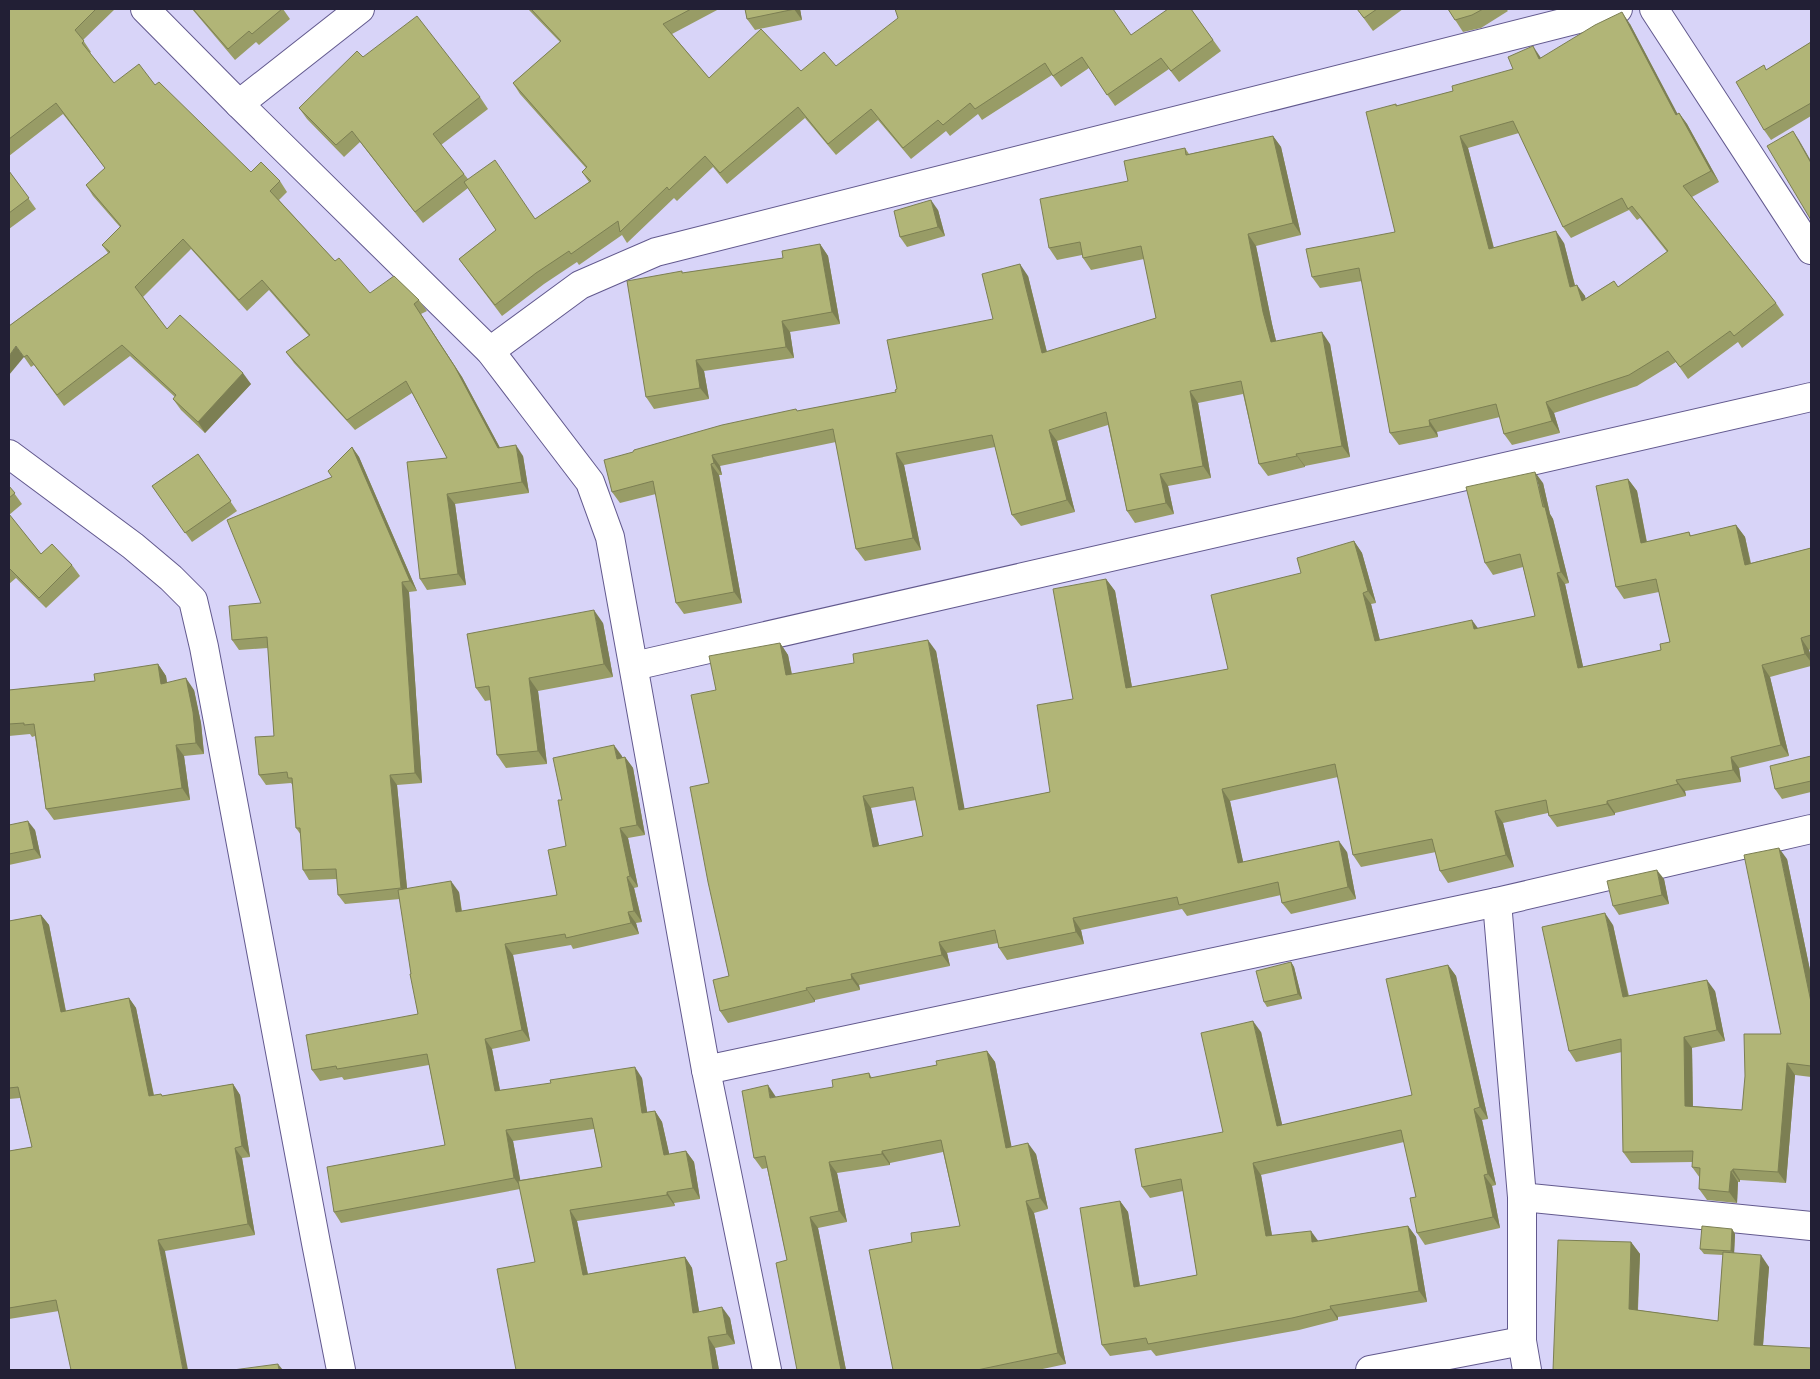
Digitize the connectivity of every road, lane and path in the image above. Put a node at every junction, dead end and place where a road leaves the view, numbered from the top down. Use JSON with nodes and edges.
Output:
{"nodes":[{"id":1,"x":144,"y":9,"type":"edge"},
{"id":2,"x":360,"y":9,"type":"edge"},
{"id":3,"x":1618,"y":9,"type":"edge"},
{"id":4,"x":1654,"y":9,"type":"edge"},
{"id":5,"x":239,"y":104,"type":"junction"},
{"id":6,"x":1811,"y":250,"type":"edge"},
{"id":7,"x":490,"y":351,"type":"junction"},
{"id":8,"x":1811,"y":397,"type":"edge"},
{"id":9,"x":9,"y":454,"type":"edge"},
{"id":10,"x":634,"y":666,"type":"junction"},
{"id":11,"x":1811,"y":829,"type":"edge"},
{"id":12,"x":1497,"y":902,"type":"junction"},
{"id":13,"x":706,"y":1070,"type":"junction"},
{"id":14,"x":1522,"y":1196,"type":"junction"},
{"id":15,"x":1811,"y":1226,"type":"edge"},
{"id":16,"x":1522,"y":1341,"type":"junction"},
{"id":17,"x":342,"y":1370,"type":"edge"},
{"id":18,"x":766,"y":1370,"type":"edge"},
{"id":19,"x":1370,"y":1370,"type":"edge"},
{"id":20,"x":1527,"y":1370,"type":"edge"}],
"edges":[{"from":1,"to":5,"type":"street"},
{"from":2,"to":5,"type":"street"},
{"from":3,"to":7,"type":"street"},
{"from":4,"to":6,"type":"street"},
{"from":5,"to":7,"type":"street"},
{"from":7,"to":10,"type":"street"},
{"from":8,"to":10,"type":"street"},
{"from":9,"to":17,"type":"street"},
{"from":10,"to":13,"type":"street"},
{"from":11,"to":12,"type":"street"},
{"from":12,"to":13,"type":"street"},
{"from":12,"to":14,"type":"street"},
{"from":13,"to":18,"type":"street"},
{"from":14,"to":15,"type":"street"},
{"from":14,"to":16,"type":"street"},
{"from":16,"to":19,"type":"street"},
{"from":16,"to":20,"type":"street"}]}
